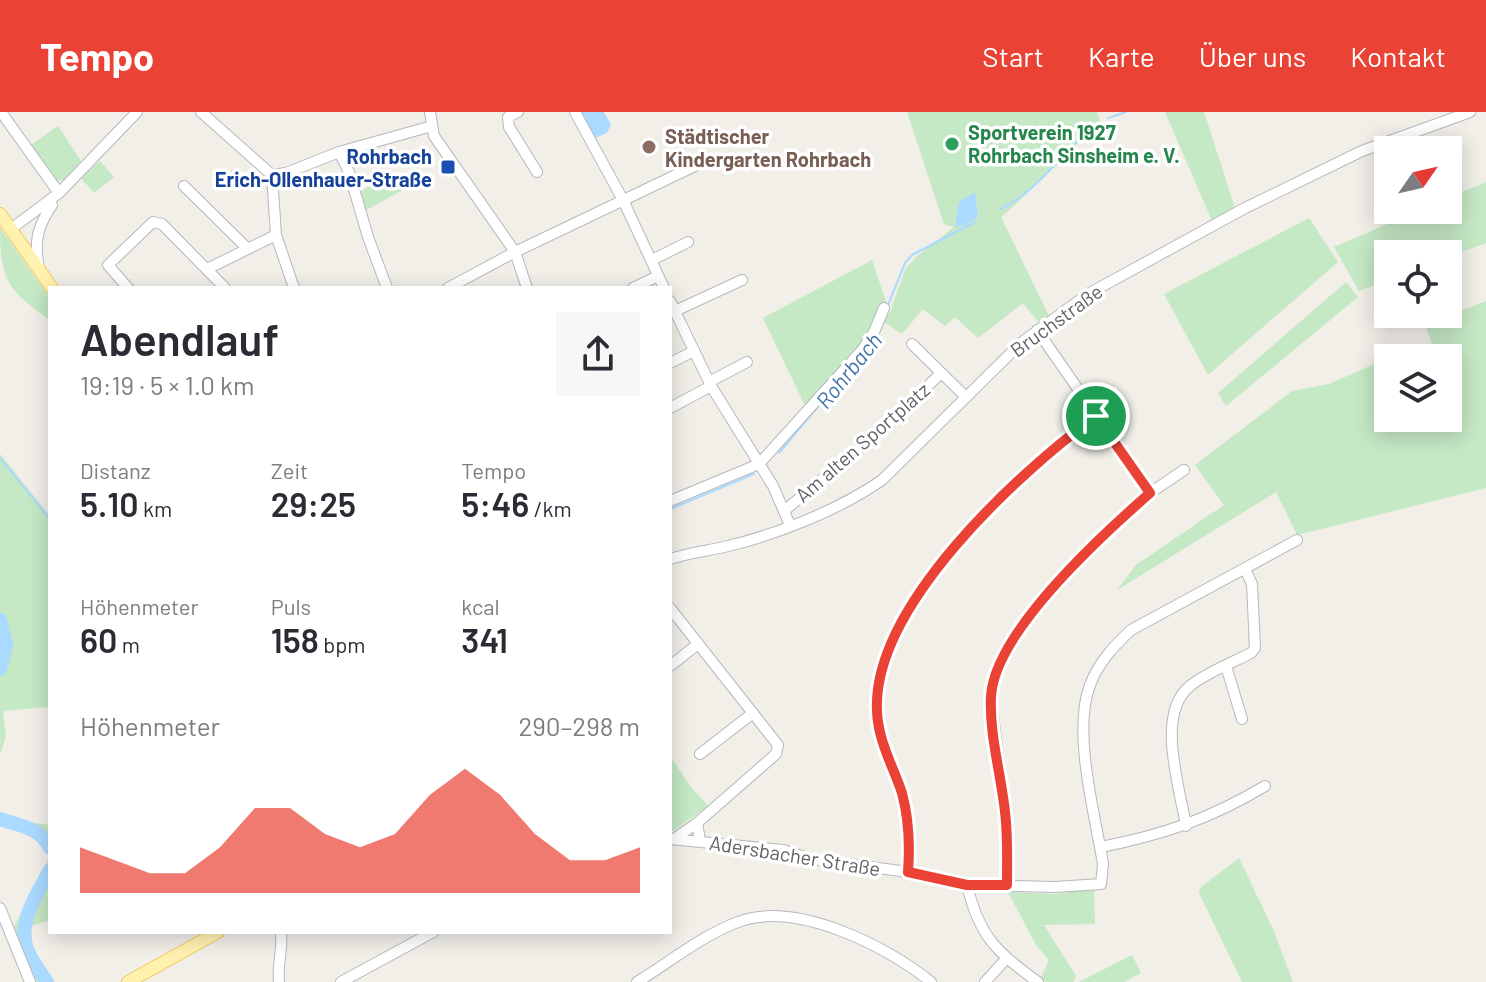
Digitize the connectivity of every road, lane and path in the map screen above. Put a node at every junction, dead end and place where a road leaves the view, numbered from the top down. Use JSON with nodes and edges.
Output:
{"nodes":[{"id":1,"x":16,"y":112,"type":"edge"},
{"id":2,"x":137,"y":112,"type":"edge"},
{"id":3,"x":201,"y":112,"type":"edge"},
{"id":4,"x":430,"y":112,"type":"edge"},
{"id":5,"x":518,"y":112,"type":"edge"},
{"id":6,"x":575,"y":112,"type":"edge"},
{"id":7,"x":1470,"y":112,"type":"edge"},
{"id":8,"x":4,"y":116,"type":"edge"},
{"id":9,"x":432,"y":126,"type":"junction"},
{"id":10,"x":339,"y":152,"type":"junction"},
{"id":11,"x":701,"y":163,"type":"dead end"},
{"id":12,"x":537,"y":172,"type":"dead end"},
{"id":13,"x":272,"y":175,"type":"junction"},
{"id":14,"x":184,"y":186,"type":"dead end"},
{"id":15,"x":59,"y":193,"type":"junction"},
{"id":16,"x":623,"y":200,"type":"junction"},
{"id":17,"x":0,"y":214,"type":"edge"},
{"id":18,"x":39,"y":224,"type":"junction"},
{"id":19,"x":14,"y":234,"type":"junction"},
{"id":20,"x":276,"y":235,"type":"junction"},
{"id":21,"x":688,"y":242,"type":"dead end"},
{"id":22,"x":248,"y":249,"type":"junction"},
{"id":23,"x":515,"y":252,"type":"junction"},
{"id":24,"x":652,"y":260,"type":"junction"},
{"id":25,"x":207,"y":269,"type":"junction"},
{"id":26,"x":40,"y":271,"type":"junction"},
{"id":27,"x":658,"y":276,"type":"junction"},
{"id":28,"x":742,"y":280,"type":"dead end"},
{"id":29,"x":51,"y":286,"type":"edge"},
{"id":30,"x":126,"y":286,"type":"edge"},
{"id":31,"x":223,"y":286,"type":"edge"},
{"id":32,"x":293,"y":286,"type":"edge"},
{"id":33,"x":386,"y":286,"type":"edge"},
{"id":34,"x":452,"y":286,"type":"edge"},
{"id":35,"x":526,"y":286,"type":"edge"},
{"id":36,"x":637,"y":286,"type":"edge"},
{"id":37,"x":663,"y":286,"type":"edge"},
{"id":38,"x":672,"y":306,"type":"edge"},
{"id":39,"x":884,"y":308,"type":"dead end"},
{"id":40,"x":1037,"y":330,"type":"junction"},
{"id":41,"x":912,"y":344,"type":"dead end"},
{"id":42,"x":694,"y":351,"type":"junction"},
{"id":43,"x":672,"y":362,"type":"edge"},
{"id":44,"x":747,"y":362,"type":"dead end"},
{"id":45,"x":941,"y":373,"type":"junction"},
{"id":46,"x":710,"y":384,"type":"junction"},
{"id":47,"x":966,"y":397,"type":"junction"},
{"id":48,"x":672,"y":407,"type":"edge"},
{"id":49,"x":1096,"y":416,"type":"junction"},
{"id":50,"x":759,"y":464,"type":"junction"},
{"id":51,"x":1184,"y":470,"type":"dead end"},
{"id":52,"x":1150,"y":493,"type":"junction"},
{"id":53,"x":672,"y":500,"type":"edge"},
{"id":54,"x":784,"y":511,"type":"junction"},
{"id":55,"x":790,"y":525,"type":"junction"},
{"id":56,"x":1297,"y":540,"type":"dead end"},
{"id":57,"x":672,"y":559,"type":"edge"},
{"id":58,"x":1245,"y":569,"type":"junction"},
{"id":59,"x":672,"y":611,"type":"edge"},
{"id":60,"x":698,"y":644,"type":"junction"},
{"id":61,"x":672,"y":664,"type":"edge"},
{"id":62,"x":1226,"y":666,"type":"junction"},
{"id":63,"x":753,"y":713,"type":"junction"},
{"id":64,"x":1242,"y":719,"type":"dead end"},
{"id":65,"x":700,"y":754,"type":"dead end"},
{"id":66,"x":1265,"y":786,"type":"dead end"},
{"id":67,"x":697,"y":823,"type":"junction"},
{"id":68,"x":1186,"y":826,"type":"junction"},
{"id":69,"x":672,"y":839,"type":"edge"},
{"id":70,"x":700,"y":840,"type":"junction"},
{"id":71,"x":1101,"y":847,"type":"junction"},
{"id":72,"x":908,"y":872,"type":"junction"},
{"id":73,"x":967,"y":885,"type":"junction"},
{"id":74,"x":1007,"y":885,"type":"junction"},
{"id":75,"x":0,"y":908,"type":"edge"},
{"id":76,"x":214,"y":934,"type":"edge"},
{"id":77,"x":281,"y":934,"type":"edge"},
{"id":78,"x":429,"y":934,"type":"edge"},
{"id":79,"x":1006,"y":959,"type":"junction"},
{"id":80,"x":30,"y":982,"type":"edge"},
{"id":81,"x":128,"y":982,"type":"edge"},
{"id":82,"x":279,"y":982,"type":"edge"},
{"id":83,"x":341,"y":982,"type":"edge"},
{"id":84,"x":638,"y":982,"type":"edge"},
{"id":85,"x":931,"y":982,"type":"edge"},
{"id":86,"x":985,"y":982,"type":"edge"},
{"id":87,"x":1038,"y":982,"type":"edge"}],
"edges":[{"from":1,"to":8,"type":"street"},
{"from":2,"to":15,"type":"street"},
{"from":3,"to":13,"type":"street"},
{"from":4,"to":9,"type":"street"},
{"from":5,"to":12,"type":"street"},
{"from":6,"to":16,"type":"street"},
{"from":7,"to":40,"type":"street","name":"Bruchstraße"},
{"from":8,"to":15,"type":"street"},
{"from":9,"to":10,"type":"street"},
{"from":9,"to":23,"type":"street"},
{"from":10,"to":13,"type":"street"},
{"from":10,"to":33,"type":"street"},
{"from":11,"to":16,"type":"street"},
{"from":13,"to":20,"type":"street"},
{"from":14,"to":22,"type":"street"},
{"from":15,"to":18,"type":"street"},
{"from":15,"to":19,"type":"street"},
{"from":16,"to":23,"type":"street"},
{"from":16,"to":24,"type":"street"},
{"from":17,"to":19,"type":"main road"},
{"from":18,"to":19,"type":"street"},
{"from":18,"to":26,"type":"street"},
{"from":19,"to":26,"type":"main road"},
{"from":20,"to":22,"type":"street"},
{"from":20,"to":32,"type":"street"},
{"from":21,"to":24,"type":"street"},
{"from":22,"to":25,"type":"street"},
{"from":23,"to":34,"type":"street"},
{"from":23,"to":35,"type":"street"},
{"from":24,"to":27,"type":"street"},
{"from":25,"to":30,"type":"street"},
{"from":25,"to":31,"type":"street"},
{"from":26,"to":29,"type":"main road"},
{"from":27,"to":36,"type":"street"},
{"from":27,"to":37,"type":"street"},
{"from":28,"to":38,"type":"street"},
{"from":38,"to":42,"type":"street"},
{"from":39,"to":50,"type":"street"},
{"from":40,"to":47,"type":"street","name":"Bruchstraße"},
{"from":40,"to":49,"type":"street"},
{"from":41,"to":45,"type":"street","name":"Am alten Sportplatz"},
{"from":42,"to":43,"type":"street"},
{"from":42,"to":46,"type":"street"},
{"from":44,"to":46,"type":"street"},
{"from":45,"to":47,"type":"street","name":"Am alten Sportplatz"},
{"from":45,"to":54,"type":"street","name":"Am alten Sportplatz"},
{"from":46,"to":48,"type":"street"},
{"from":46,"to":50,"type":"street"},
{"from":47,"to":55,"type":"street","name":"Bruchstraße"},
{"from":49,"to":52,"type":"street"},
{"from":49,"to":72,"type":"street"},
{"from":50,"to":53,"type":"street"},
{"from":50,"to":54,"type":"street"},
{"from":51,"to":52,"type":"street"},
{"from":52,"to":74,"type":"street"},
{"from":54,"to":55,"type":"street"},
{"from":55,"to":57,"type":"street","name":"Bruchstraße"},
{"from":56,"to":58,"type":"street"},
{"from":58,"to":62,"type":"street"},
{"from":58,"to":71,"type":"street"},
{"from":59,"to":60,"type":"street"},
{"from":60,"to":61,"type":"street"},
{"from":60,"to":63,"type":"street"},
{"from":62,"to":64,"type":"street"},
{"from":62,"to":68,"type":"street"},
{"from":63,"to":65,"type":"street"},
{"from":63,"to":67,"type":"street"},
{"from":66,"to":68,"type":"street"},
{"from":67,"to":69,"type":"street"},
{"from":67,"to":70,"type":"street"},
{"from":68,"to":71,"type":"street"},
{"from":69,"to":70,"type":"street","name":"Adersbacher Straße"},
{"from":70,"to":72,"type":"street","name":"Adersbacher Straße"},
{"from":71,"to":74,"type":"street","name":"Adersbacher Straße"},
{"from":72,"to":73,"type":"street","name":"Adersbacher Straße"},
{"from":73,"to":74,"type":"street","name":"Adersbacher Straße"},
{"from":73,"to":79,"type":"street"},
{"from":75,"to":80,"type":"street"},
{"from":76,"to":81,"type":"main road"},
{"from":77,"to":82,"type":"street"},
{"from":78,"to":83,"type":"street"},
{"from":79,"to":86,"type":"street"},
{"from":79,"to":87,"type":"street"},
{"from":84,"to":85,"type":"street"}]}
